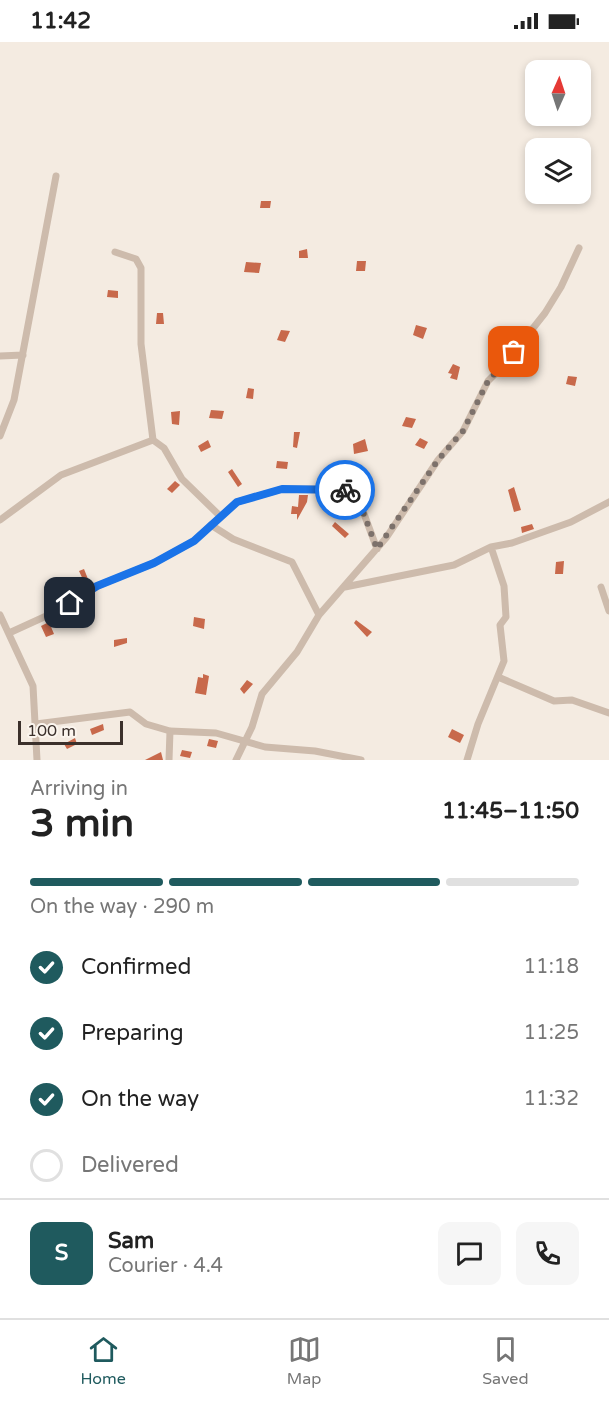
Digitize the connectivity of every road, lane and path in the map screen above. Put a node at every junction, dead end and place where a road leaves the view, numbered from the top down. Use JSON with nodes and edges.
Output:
{"nodes":[{"id":1,"x":56,"y":176,"type":"dead end"},
{"id":2,"x":579,"y":248,"type":"dead end"},
{"id":3,"x":115,"y":252,"type":"dead end"},
{"id":4,"x":23,"y":355,"type":"junction"},
{"id":5,"x":0,"y":356,"type":"edge"},
{"id":6,"x":0,"y":435,"type":"edge"},
{"id":7,"x":153,"y":440,"type":"junction"},
{"id":8,"x":609,"y":502,"type":"edge"},
{"id":9,"x":220,"y":516,"type":"junction"},
{"id":10,"x":0,"y":520,"type":"edge"},
{"id":11,"x":211,"y":525,"type":"junction"},
{"id":12,"x":491,"y":547,"type":"junction"},
{"id":13,"x":377,"y":549,"type":"junction"},
{"id":14,"x":345,"y":586,"type":"junction"},
{"id":15,"x":601,"y":587,"type":"dead end"},
{"id":16,"x":609,"y":611,"type":"edge"},
{"id":17,"x":0,"y":615,"type":"edge"},
{"id":18,"x":319,"y":615,"type":"junction"},
{"id":19,"x":9,"y":633,"type":"junction"},
{"id":20,"x":498,"y":677,"type":"junction"},
{"id":21,"x":609,"y":713,"type":"edge"},
{"id":22,"x":36,"y":724,"type":"junction"},
{"id":23,"x":170,"y":731,"type":"junction"},
{"id":24,"x":244,"y":742,"type":"junction"},
{"id":25,"x":37,"y":760,"type":"edge"},
{"id":26,"x":169,"y":760,"type":"edge"},
{"id":27,"x":236,"y":760,"type":"edge"},
{"id":28,"x":361,"y":760,"type":"edge"},
{"id":29,"x":467,"y":760,"type":"edge"}],
"edges":[{"from":1,"to":4,"type":"street"},
{"from":2,"to":13,"type":"street"},
{"from":3,"to":7,"type":"street"},
{"from":4,"to":5,"type":"street"},
{"from":4,"to":6,"type":"street"},
{"from":7,"to":9,"type":"street"},
{"from":7,"to":10,"type":"street"},
{"from":8,"to":12,"type":"street"},
{"from":9,"to":11,"type":"street"},
{"from":9,"to":13,"type":"street"},
{"from":11,"to":18,"type":"street"},
{"from":11,"to":19,"type":"street"},
{"from":12,"to":14,"type":"street"},
{"from":12,"to":20,"type":"street"},
{"from":13,"to":14,"type":"street"},
{"from":14,"to":18,"type":"street"},
{"from":15,"to":16,"type":"street"},
{"from":17,"to":19,"type":"street"},
{"from":18,"to":24,"type":"street"},
{"from":19,"to":22,"type":"street"},
{"from":20,"to":21,"type":"street"},
{"from":20,"to":29,"type":"street"},
{"from":22,"to":23,"type":"street"},
{"from":22,"to":25,"type":"street"},
{"from":23,"to":24,"type":"street"},
{"from":23,"to":26,"type":"street"},
{"from":24,"to":27,"type":"street"},
{"from":24,"to":28,"type":"street"}]}
